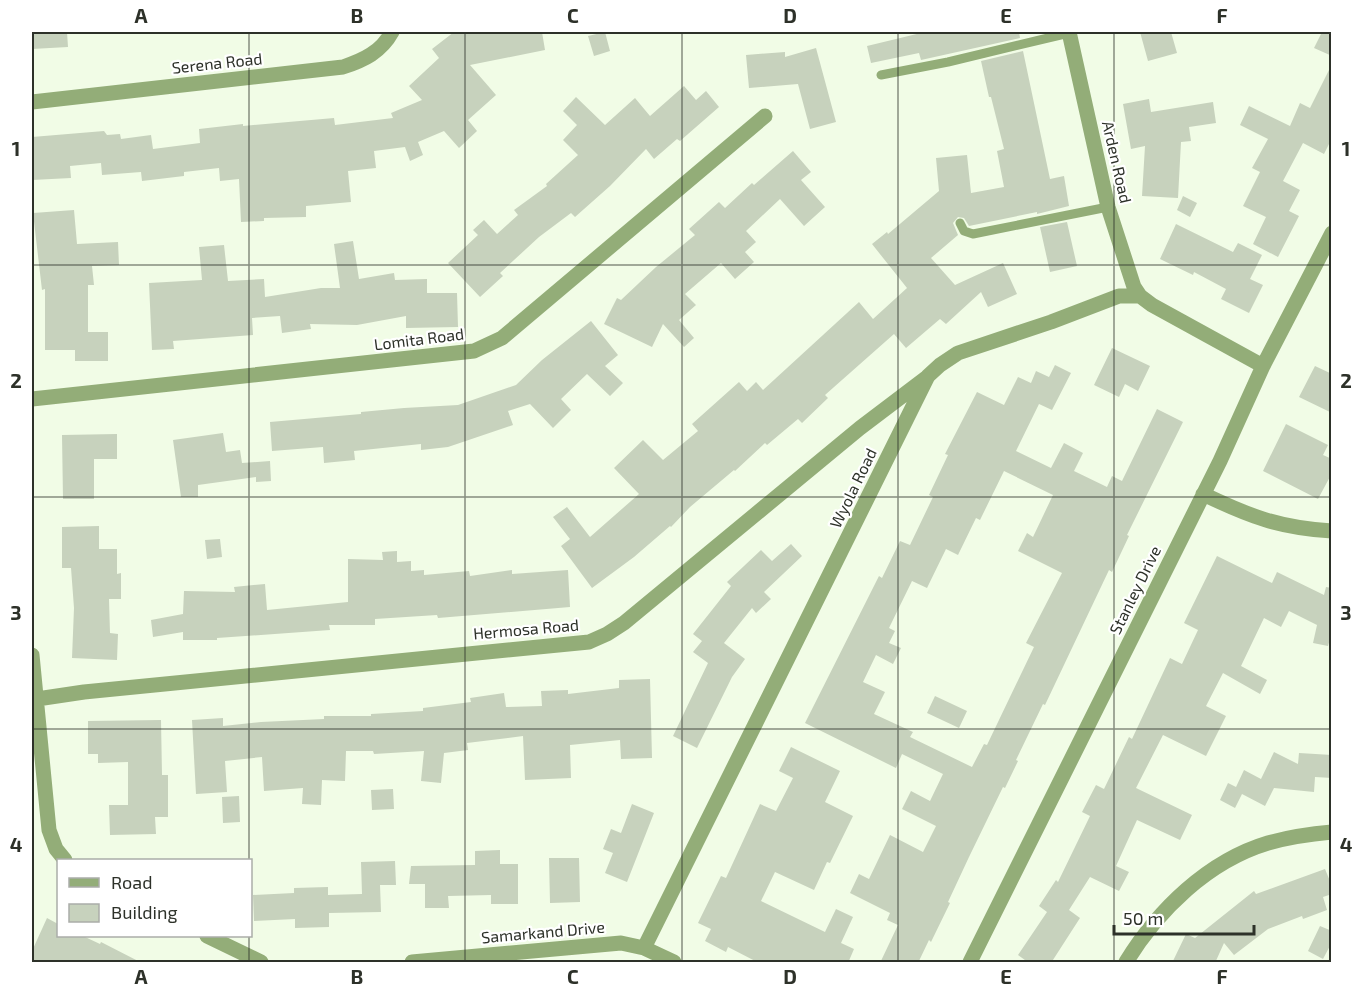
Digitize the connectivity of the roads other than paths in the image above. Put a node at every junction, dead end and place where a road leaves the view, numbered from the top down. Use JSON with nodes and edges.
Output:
{"nodes":[{"id":1,"x":392,"y":32,"type":"edge"},
{"id":2,"x":1069,"y":32,"type":"edge"},
{"id":3,"x":881,"y":75,"type":"dead end"},
{"id":4,"x":32,"y":102,"type":"edge"},
{"id":5,"x":765,"y":116,"type":"dead end"},
{"id":6,"x":1108,"y":207,"type":"junction"},
{"id":7,"x":960,"y":222,"type":"dead end"},
{"id":8,"x":1332,"y":233,"type":"edge"},
{"id":9,"x":1140,"y":296,"type":"junction"},
{"id":10,"x":1263,"y":366,"type":"junction"},
{"id":11,"x":928,"y":376,"type":"junction"},
{"id":12,"x":32,"y":399,"type":"edge"},
{"id":13,"x":1203,"y":494,"type":"junction"},
{"id":14,"x":1332,"y":531,"type":"edge"},
{"id":15,"x":32,"y":655,"type":"edge"},
{"id":16,"x":37,"y":699,"type":"junction"},
{"id":17,"x":1332,"y":832,"type":"edge"},
{"id":18,"x":64,"y":859,"type":"edge"},
{"id":19,"x":209,"y":937,"type":"edge"},
{"id":20,"x":645,"y":948,"type":"junction"},
{"id":21,"x":261,"y":963,"type":"edge"},
{"id":22,"x":412,"y":963,"type":"edge"},
{"id":23,"x":674,"y":963,"type":"edge"},
{"id":24,"x":970,"y":963,"type":"edge"},
{"id":25,"x":1126,"y":963,"type":"edge"}],
"edges":[{"from":1,"to":4,"type":"street","name":"Serena Road"},
{"from":2,"to":3,"type":"lane"},
{"from":2,"to":6,"type":"street","name":"Arden Road"},
{"from":5,"to":12,"type":"street","name":"Lomita Road"},
{"from":6,"to":7,"type":"lane"},
{"from":6,"to":9,"type":"street","name":"Arden Road"},
{"from":8,"to":10,"type":"street","name":"Stanley Drive"},
{"from":9,"to":10,"type":"street"},
{"from":9,"to":11,"type":"street","name":"Wyola Road"},
{"from":10,"to":13,"type":"street","name":"Stanley Drive"},
{"from":11,"to":16,"type":"street","name":"Hermosa Road"},
{"from":11,"to":20,"type":"street","name":"Wyola Road"},
{"from":13,"to":14,"type":"street"},
{"from":13,"to":24,"type":"street","name":"Stanley Drive"},
{"from":15,"to":16,"type":"street"},
{"from":16,"to":18,"type":"street"},
{"from":17,"to":25,"type":"street"},
{"from":19,"to":21,"type":"street"},
{"from":20,"to":22,"type":"street","name":"Samarkand Drive"},
{"from":20,"to":23,"type":"street","name":"Samarkand Drive"}]}
